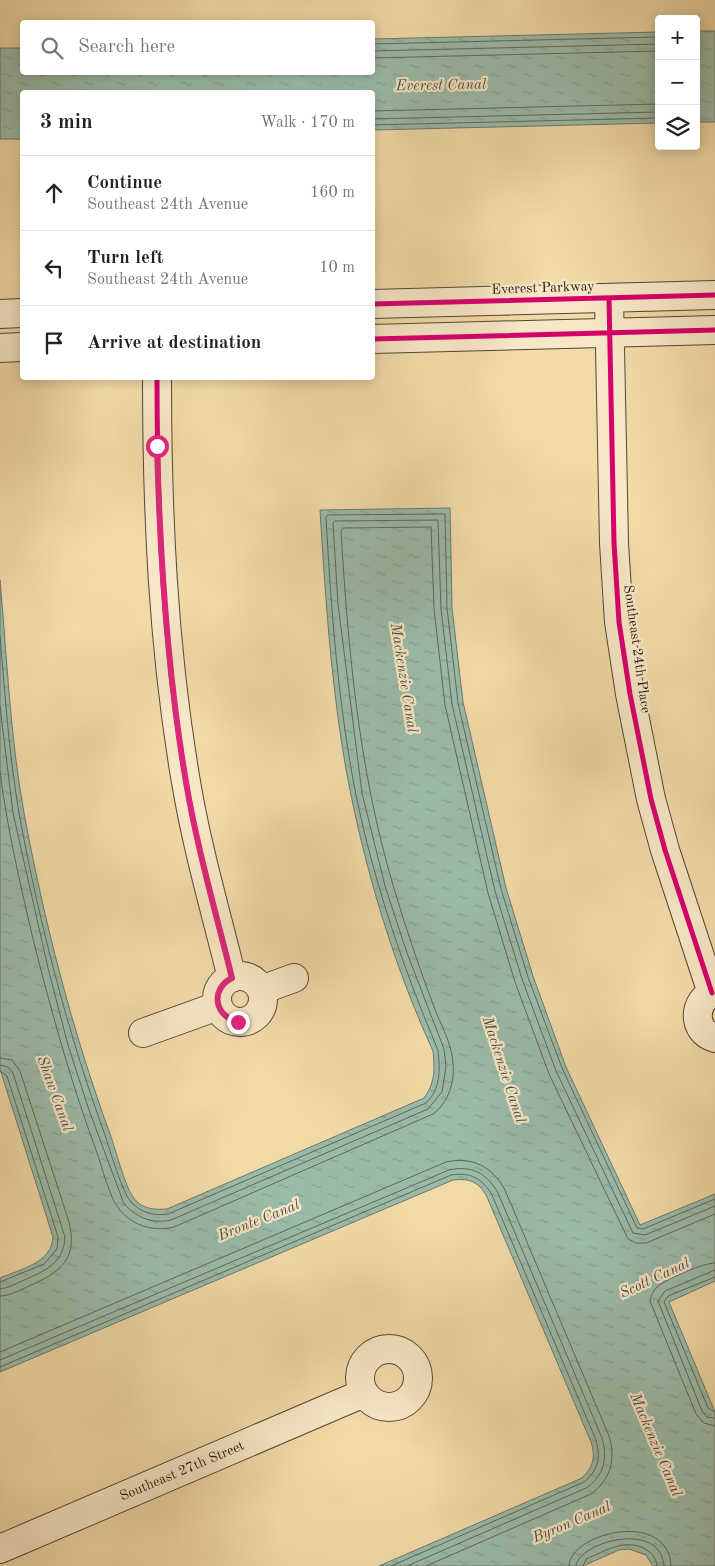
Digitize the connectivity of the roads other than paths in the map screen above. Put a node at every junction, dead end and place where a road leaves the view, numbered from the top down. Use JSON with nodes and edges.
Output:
{"nodes":[{"id":1,"x":715,"y":295,"type":"edge"},
{"id":2,"x":609,"y":298,"type":"junction"},
{"id":3,"x":375,"y":304,"type":"edge"},
{"id":4,"x":20,"y":313,"type":"edge"},
{"id":5,"x":0,"y":314,"type":"edge"},
{"id":6,"x":715,"y":330,"type":"edge"},
{"id":7,"x":610,"y":333,"type":"junction"},
{"id":8,"x":375,"y":338,"type":"edge"},
{"id":9,"x":20,"y":347,"type":"edge"},
{"id":10,"x":0,"y":348,"type":"edge"},
{"id":11,"x":157,"y":380,"type":"edge"},
{"id":12,"x":232,"y":978,"type":"junction"},
{"id":13,"x":294,"y":978,"type":"dead end"},
{"id":14,"x":261,"y":990,"type":"junction"},
{"id":15,"x":713,"y":993,"type":"edge"},
{"id":16,"x":218,"y":1006,"type":"junction"},
{"id":17,"x":143,"y":1033,"type":"dead end"},
{"id":18,"x":715,"y":1038,"type":"edge"},
{"id":19,"x":364,"y":1393,"type":"dead end"},
{"id":20,"x":0,"y":1549,"type":"edge"}],
"edges":[{"from":1,"to":2,"type":"street","name":"Everest Parkway"},
{"from":2,"to":3,"type":"street","name":"Everest Parkway"},
{"from":2,"to":7,"type":"street","name":"Southeast 24th Place"},
{"from":4,"to":5,"type":"street"},
{"from":6,"to":7,"type":"street"},
{"from":7,"to":8,"type":"street"},
{"from":7,"to":15,"type":"street","name":"Southeast 24th Place"},
{"from":9,"to":10,"type":"street"},
{"from":11,"to":12,"type":"street"},
{"from":12,"to":14,"type":"street"},
{"from":12,"to":16,"type":"street"},
{"from":13,"to":14,"type":"street"},
{"from":14,"to":16,"type":"street"},
{"from":15,"to":18,"type":"street","name":"Southeast 24th Place"},
{"from":16,"to":17,"type":"street"},
{"from":19,"to":20,"type":"street","name":"Southeast 27th Street"}]}
